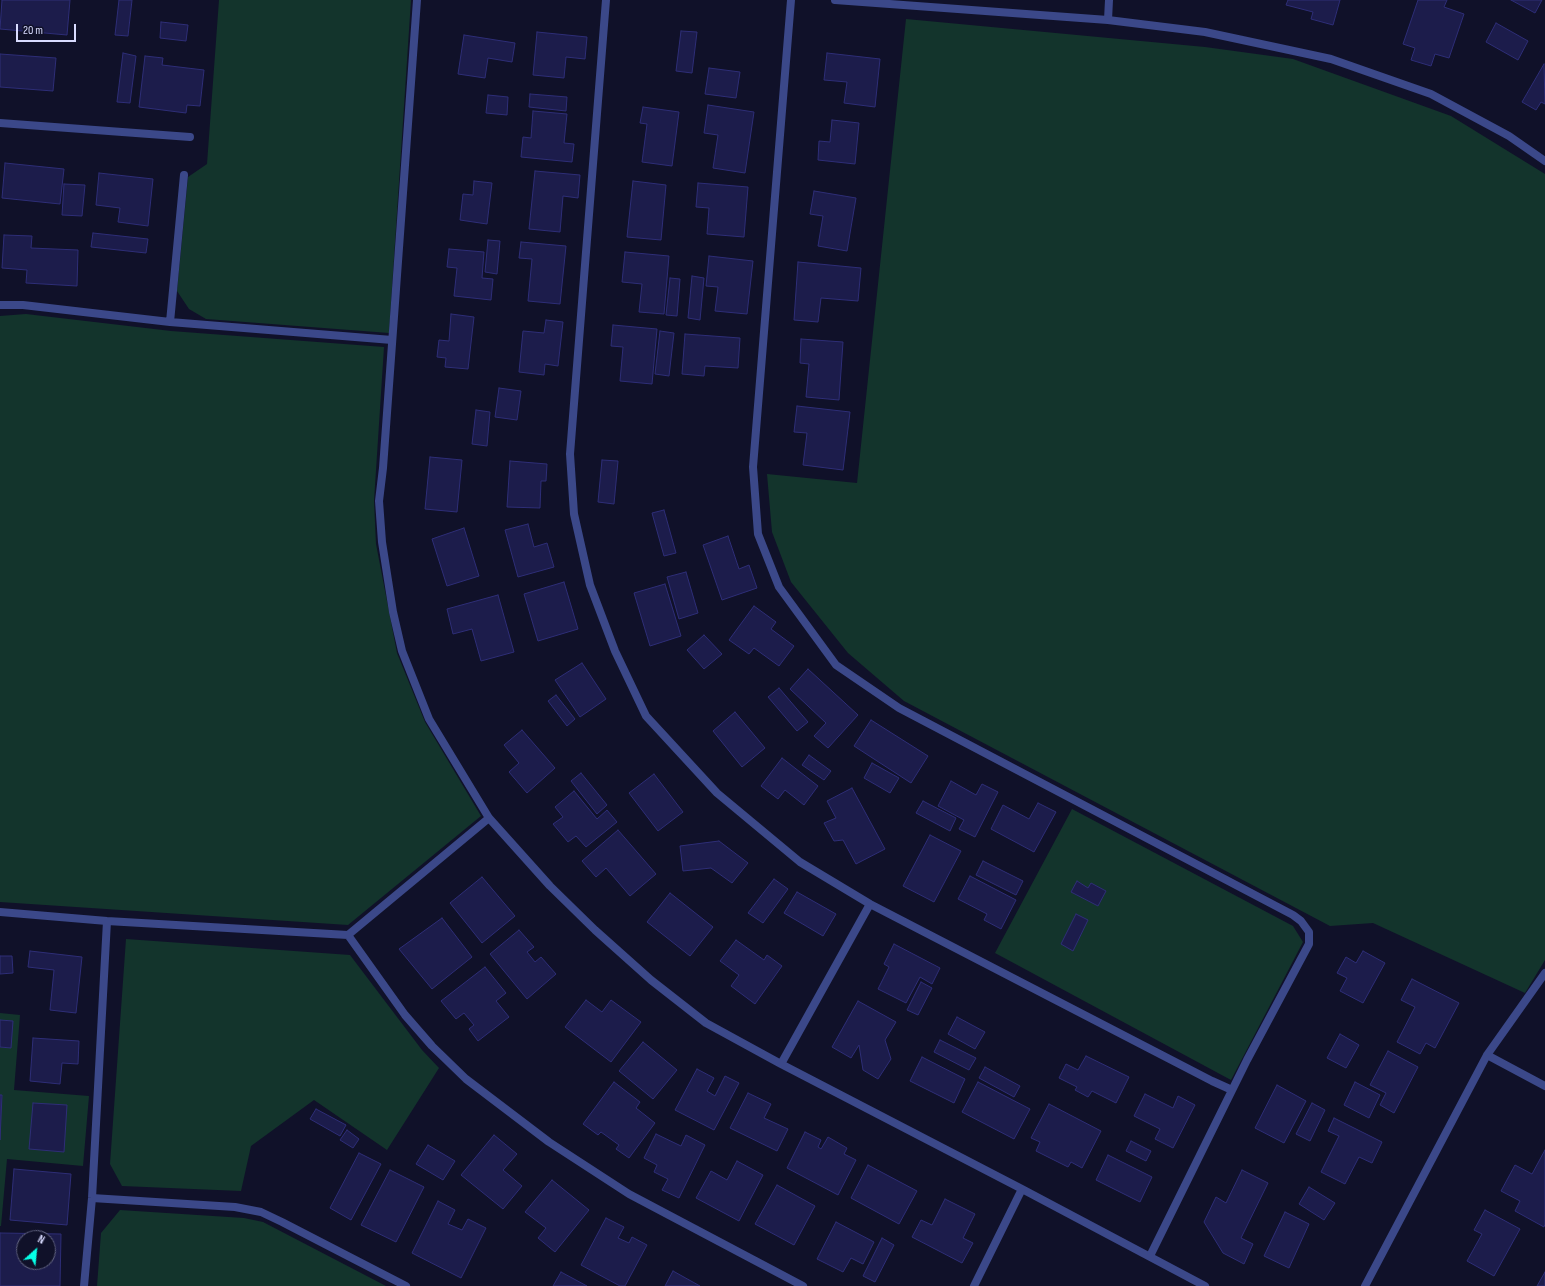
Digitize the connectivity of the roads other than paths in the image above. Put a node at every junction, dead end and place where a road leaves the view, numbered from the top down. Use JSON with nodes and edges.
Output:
{"nodes":[{"id":1,"x":417,"y":0,"type":"edge"},
{"id":2,"x":606,"y":0,"type":"edge"},
{"id":3,"x":791,"y":0,"type":"edge"},
{"id":4,"x":835,"y":0,"type":"edge"},
{"id":5,"x":1110,"y":0,"type":"edge"},
{"id":6,"x":1108,"y":20,"type":"junction"},
{"id":7,"x":0,"y":123,"type":"edge"},
{"id":8,"x":190,"y":137,"type":"dead end"},
{"id":9,"x":1545,"y":161,"type":"edge"},
{"id":10,"x":184,"y":175,"type":"dead end"},
{"id":11,"x":0,"y":305,"type":"edge"},
{"id":12,"x":170,"y":322,"type":"junction"},
{"id":13,"x":392,"y":340,"type":"junction"},
{"id":14,"x":489,"y":818,"type":"junction"},
{"id":15,"x":870,"y":904,"type":"junction"},
{"id":16,"x":0,"y":912,"type":"edge"},
{"id":17,"x":107,"y":921,"type":"junction"},
{"id":18,"x":348,"y":935,"type":"junction"},
{"id":19,"x":1545,"y":973,"type":"edge"},
{"id":20,"x":1486,"y":1054,"type":"junction"},
{"id":21,"x":781,"y":1064,"type":"junction"},
{"id":22,"x":1545,"y":1086,"type":"edge"},
{"id":23,"x":1232,"y":1090,"type":"junction"},
{"id":24,"x":1022,"y":1189,"type":"junction"},
{"id":25,"x":92,"y":1198,"type":"junction"},
{"id":26,"x":1150,"y":1256,"type":"junction"},
{"id":27,"x":84,"y":1286,"type":"edge"},
{"id":28,"x":406,"y":1286,"type":"edge"},
{"id":29,"x":803,"y":1286,"type":"edge"},
{"id":30,"x":974,"y":1286,"type":"edge"},
{"id":31,"x":1205,"y":1286,"type":"edge"},
{"id":32,"x":1365,"y":1286,"type":"edge"}],
"edges":[{"from":1,"to":13,"type":"street"},
{"from":2,"to":15,"type":"street"},
{"from":3,"to":23,"type":"street"},
{"from":4,"to":6,"type":"street"},
{"from":5,"to":6,"type":"street"},
{"from":6,"to":9,"type":"street"},
{"from":7,"to":8,"type":"street"},
{"from":10,"to":12,"type":"street"},
{"from":11,"to":12,"type":"street"},
{"from":12,"to":13,"type":"street"},
{"from":13,"to":14,"type":"street"},
{"from":14,"to":18,"type":"street"},
{"from":14,"to":21,"type":"street"},
{"from":15,"to":21,"type":"street"},
{"from":15,"to":23,"type":"street"},
{"from":16,"to":17,"type":"street"},
{"from":17,"to":18,"type":"street"},
{"from":17,"to":25,"type":"street"},
{"from":18,"to":29,"type":"street"},
{"from":19,"to":20,"type":"street"},
{"from":20,"to":22,"type":"street"},
{"from":20,"to":32,"type":"street"},
{"from":21,"to":24,"type":"street"},
{"from":23,"to":26,"type":"street"},
{"from":24,"to":26,"type":"street"},
{"from":24,"to":30,"type":"street"},
{"from":25,"to":27,"type":"street"},
{"from":25,"to":28,"type":"street"},
{"from":26,"to":31,"type":"street"}]}
